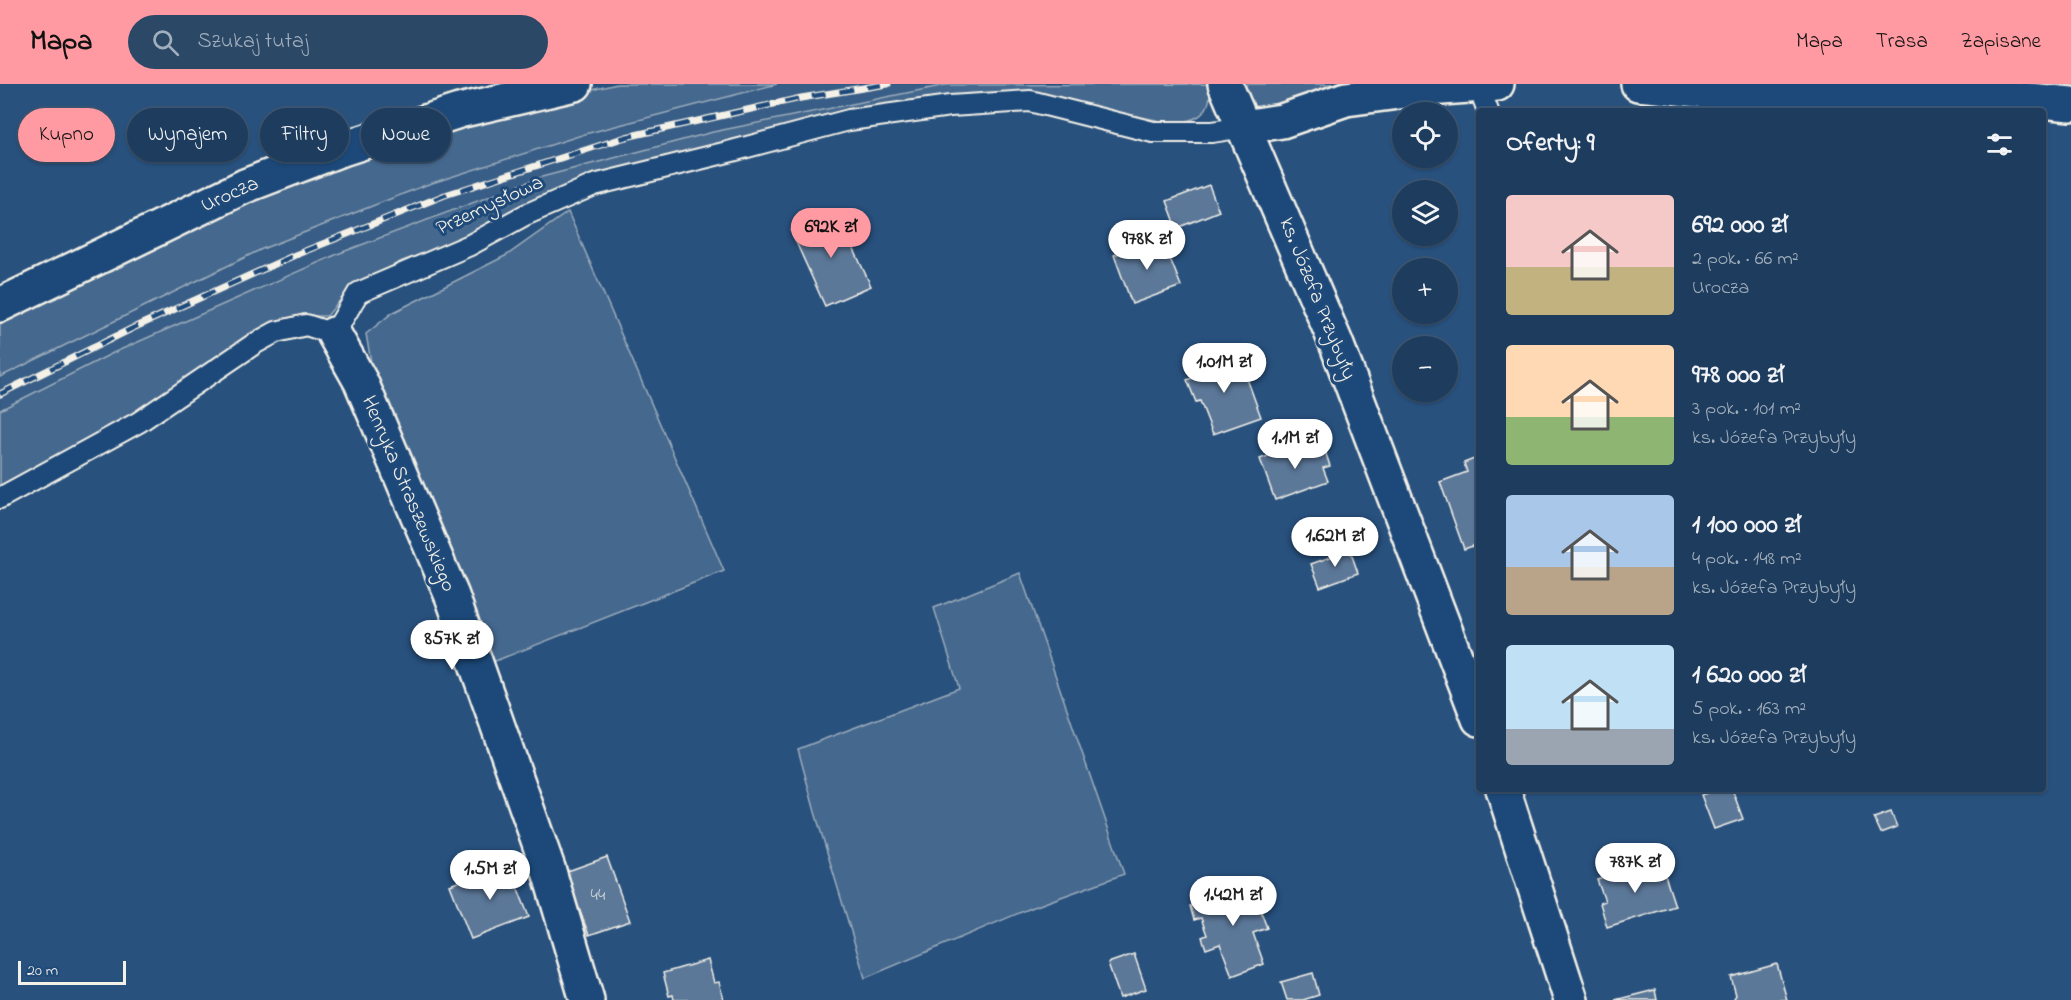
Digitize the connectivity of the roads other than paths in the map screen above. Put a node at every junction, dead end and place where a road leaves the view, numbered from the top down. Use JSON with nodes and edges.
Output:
{"nodes":[{"id":1,"x":575,"y":84,"type":"edge"},
{"id":2,"x":1225,"y":84,"type":"edge"},
{"id":3,"x":1638,"y":84,"type":"edge"},
{"id":4,"x":1488,"y":93,"type":"edge"},
{"id":5,"x":2071,"y":104,"type":"edge"},
{"id":6,"x":1244,"y":127,"type":"junction"},
{"id":7,"x":0,"y":305,"type":"edge"},
{"id":8,"x":334,"y":334,"type":"junction"},
{"id":9,"x":0,"y":498,"type":"edge"},
{"id":10,"x":1476,"y":711,"type":"edge"},
{"id":11,"x":1504,"y":792,"type":"edge"},
{"id":12,"x":587,"y":1000,"type":"edge"},
{"id":13,"x":1571,"y":1000,"type":"edge"}],
"edges":[{"from":1,"to":7,"type":"street","name":"Urocza"},
{"from":2,"to":6,"type":"street","name":"ks. Józefa Przybyły"},
{"from":3,"to":5,"type":"street"},
{"from":4,"to":6,"type":"street"},
{"from":6,"to":8,"type":"lane","name":"Przemysłowa"},
{"from":6,"to":10,"type":"street","name":"ks. Józefa Przybyły"},
{"from":8,"to":9,"type":"lane"},
{"from":8,"to":12,"type":"street","name":"Henryka Straszewskiego"},
{"from":11,"to":13,"type":"street"}]}
